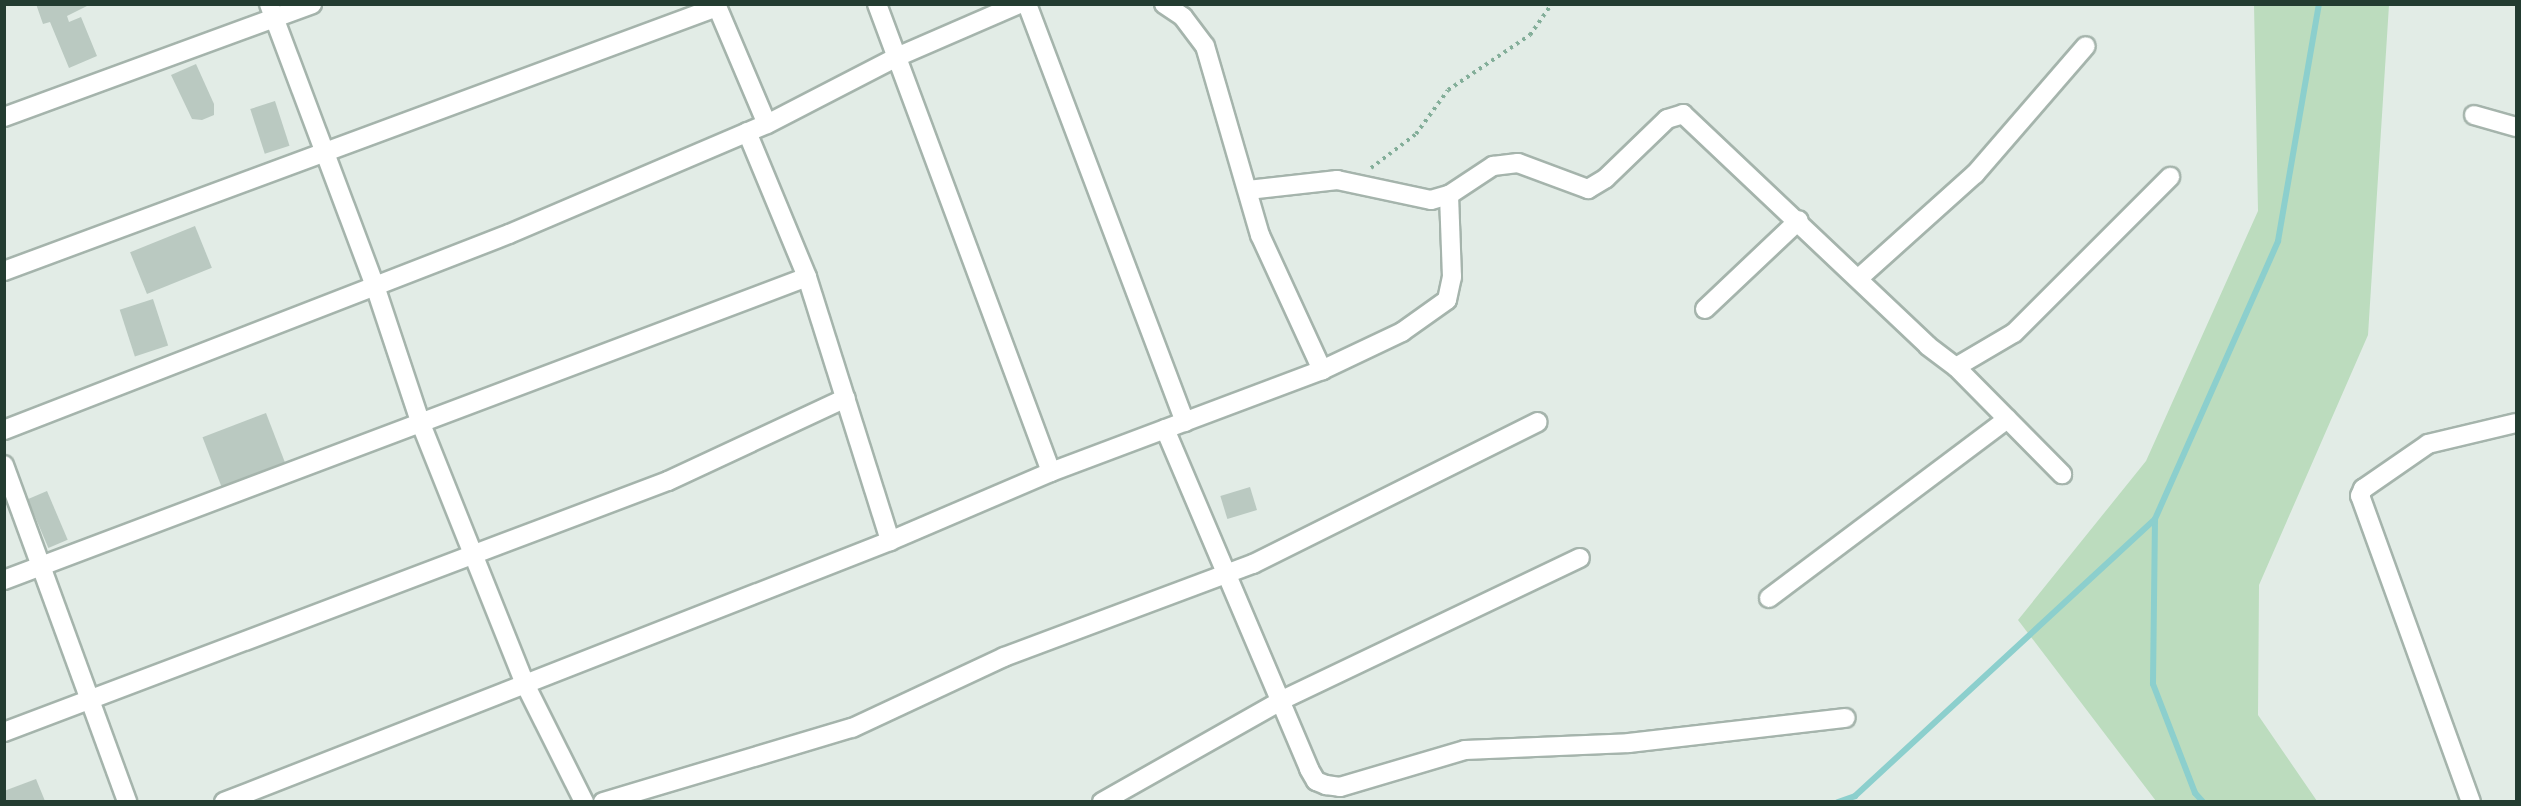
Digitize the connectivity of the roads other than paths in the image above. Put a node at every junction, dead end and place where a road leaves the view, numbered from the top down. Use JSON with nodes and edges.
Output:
{"nodes":[{"id":1,"x":312,"y":4,"type":"edge"},
{"id":2,"x":877,"y":4,"type":"edge"},
{"id":3,"x":1019,"y":4,"type":"edge"},
{"id":4,"x":1027,"y":4,"type":"edge"},
{"id":5,"x":1164,"y":4,"type":"edge"},
{"id":6,"x":716,"y":6,"type":"edge"},
{"id":7,"x":271,"y":11,"type":"edge"},
{"id":8,"x":2086,"y":46,"type":"dead end"},
{"id":9,"x":897,"y":57,"type":"junction"},
{"id":10,"x":2474,"y":115,"type":"dead end"},
{"id":11,"x":4,"y":117,"type":"edge"},
{"id":12,"x":767,"y":124,"type":"junction"},
{"id":13,"x":2517,"y":128,"type":"edge"},
{"id":14,"x":747,"y":132,"type":"junction"},
{"id":15,"x":322,"y":153,"type":"junction"},
{"id":16,"x":2170,"y":177,"type":"dead end"},
{"id":17,"x":1248,"y":190,"type":"junction"},
{"id":18,"x":1449,"y":195,"type":"junction"},
{"id":19,"x":1799,"y":220,"type":"junction"},
{"id":20,"x":4,"y":271,"type":"edge"},
{"id":21,"x":807,"y":277,"type":"junction"},
{"id":22,"x":1859,"y":278,"type":"junction"},
{"id":23,"x":375,"y":285,"type":"junction"},
{"id":24,"x":1705,"y":309,"type":"dead end"},
{"id":25,"x":1956,"y":367,"type":"junction"},
{"id":26,"x":1322,"y":370,"type":"junction"},
{"id":27,"x":846,"y":398,"type":"junction"},
{"id":28,"x":2007,"y":418,"type":"junction"},
{"id":29,"x":1185,"y":422,"type":"junction"},
{"id":30,"x":1538,"y":422,"type":"dead end"},
{"id":31,"x":2517,"y":423,"type":"edge"},
{"id":32,"x":421,"y":424,"type":"junction"},
{"id":33,"x":1165,"y":429,"type":"junction"},
{"id":34,"x":4,"y":430,"type":"edge"},
{"id":35,"x":4,"y":465,"type":"edge"},
{"id":36,"x":1051,"y":472,"type":"junction"},
{"id":37,"x":2062,"y":474,"type":"dead end"},
{"id":38,"x":890,"y":541,"type":"junction"},
{"id":39,"x":474,"y":552,"type":"junction"},
{"id":40,"x":1580,"y":558,"type":"dead end"},
{"id":41,"x":42,"y":566,"type":"junction"},
{"id":42,"x":1229,"y":573,"type":"junction"},
{"id":43,"x":4,"y":580,"type":"edge"},
{"id":44,"x":1769,"y":598,"type":"dead end"},
{"id":45,"x":526,"y":686,"type":"junction"},
{"id":46,"x":92,"y":699,"type":"junction"},
{"id":47,"x":1282,"y":700,"type":"junction"},
{"id":48,"x":1846,"y":718,"type":"dead end"},
{"id":49,"x":4,"y":732,"type":"edge"},
{"id":50,"x":127,"y":801,"type":"edge"},
{"id":51,"x":224,"y":801,"type":"edge"},
{"id":52,"x":584,"y":801,"type":"edge"},
{"id":53,"x":603,"y":801,"type":"edge"},
{"id":54,"x":1102,"y":801,"type":"edge"},
{"id":55,"x":2471,"y":801,"type":"edge"}],
"edges":[{"from":1,"to":7,"type":"street"},
{"from":2,"to":9,"type":"street"},
{"from":3,"to":9,"type":"street"},
{"from":4,"to":29,"type":"street"},
{"from":5,"to":17,"type":"street"},
{"from":6,"to":12,"type":"street"},
{"from":6,"to":15,"type":"street"},
{"from":7,"to":11,"type":"street"},
{"from":7,"to":15,"type":"street"},
{"from":8,"to":22,"type":"street"},
{"from":9,"to":12,"type":"street"},
{"from":9,"to":36,"type":"street"},
{"from":10,"to":13,"type":"street"},
{"from":12,"to":14,"type":"street"},
{"from":14,"to":21,"type":"street"},
{"from":14,"to":23,"type":"street"},
{"from":15,"to":20,"type":"street"},
{"from":15,"to":23,"type":"street"},
{"from":16,"to":25,"type":"street"},
{"from":17,"to":18,"type":"street"},
{"from":17,"to":26,"type":"street"},
{"from":18,"to":19,"type":"street"},
{"from":18,"to":26,"type":"street"},
{"from":19,"to":22,"type":"street"},
{"from":19,"to":24,"type":"street"},
{"from":21,"to":27,"type":"street"},
{"from":21,"to":32,"type":"street"},
{"from":22,"to":25,"type":"street"},
{"from":23,"to":32,"type":"street"},
{"from":23,"to":34,"type":"street"},
{"from":25,"to":28,"type":"street"},
{"from":26,"to":29,"type":"street"},
{"from":27,"to":38,"type":"street"},
{"from":27,"to":39,"type":"street"},
{"from":28,"to":37,"type":"street"},
{"from":28,"to":44,"type":"street"},
{"from":29,"to":33,"type":"street"},
{"from":30,"to":42,"type":"street"},
{"from":31,"to":55,"type":"street"},
{"from":32,"to":39,"type":"street"},
{"from":32,"to":41,"type":"street"},
{"from":33,"to":36,"type":"street"},
{"from":33,"to":42,"type":"street"},
{"from":35,"to":41,"type":"street"},
{"from":36,"to":38,"type":"street"},
{"from":38,"to":45,"type":"street"},
{"from":39,"to":45,"type":"street"},
{"from":39,"to":46,"type":"street"},
{"from":40,"to":47,"type":"street"},
{"from":41,"to":43,"type":"street"},
{"from":41,"to":46,"type":"street"},
{"from":42,"to":47,"type":"street"},
{"from":42,"to":53,"type":"street"},
{"from":45,"to":51,"type":"street"},
{"from":45,"to":52,"type":"street"},
{"from":46,"to":49,"type":"street"},
{"from":46,"to":50,"type":"street"},
{"from":47,"to":48,"type":"street"},
{"from":47,"to":54,"type":"street"}]}
